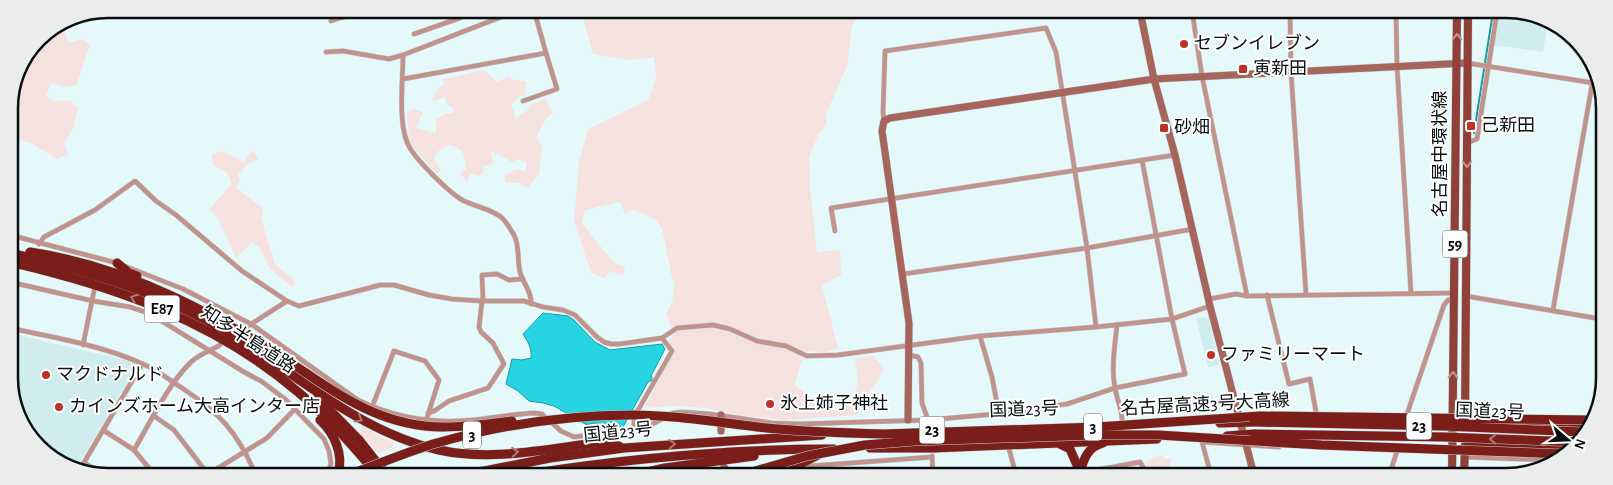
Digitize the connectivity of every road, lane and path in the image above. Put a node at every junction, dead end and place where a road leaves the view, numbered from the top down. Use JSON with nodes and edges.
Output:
{"nodes":[{"id":1,"x":338,"y":18,"type":"edge"},
{"id":2,"x":460,"y":18,"type":"edge"},
{"id":3,"x":498,"y":18,"type":"edge"},
{"id":4,"x":536,"y":18,"type":"edge"},
{"id":5,"x":1141,"y":18,"type":"edge"},
{"id":6,"x":1193,"y":18,"type":"edge"},
{"id":7,"x":1290,"y":18,"type":"edge"},
{"id":8,"x":1396,"y":18,"type":"edge"},
{"id":9,"x":1457,"y":18,"type":"edge"},
{"id":10,"x":1468,"y":18,"type":"edge"},
{"id":11,"x":1496,"y":18,"type":"edge"},
{"id":12,"x":331,"y":21,"type":"dead end"},
{"id":13,"x":414,"y":34,"type":"dead end"},
{"id":14,"x":326,"y":52,"type":"dead end"},
{"id":15,"x":546,"y":53,"type":"junction"},
{"id":16,"x":403,"y":55,"type":"junction"},
{"id":17,"x":1456,"y":63,"type":"junction"},
{"id":18,"x":1467,"y":63,"type":"junction"},
{"id":19,"x":1488,"y":65,"type":"junction"},
{"id":20,"x":1397,"y":66,"type":"junction"},
{"id":21,"x":1291,"y":72,"type":"junction"},
{"id":22,"x":1202,"y":76,"type":"junction"},
{"id":23,"x":403,"y":79,"type":"junction"},
{"id":24,"x":1154,"y":79,"type":"junction"},
{"id":25,"x":1593,"y":83,"type":"edge"},
{"id":26,"x":1593,"y":85,"type":"edge"},
{"id":27,"x":1062,"y":92,"type":"junction"},
{"id":28,"x":523,"y":101,"type":"dead end"},
{"id":29,"x":884,"y":121,"type":"junction"},
{"id":30,"x":1467,"y":143,"type":"junction"},
{"id":31,"x":1175,"y":155,"type":"junction"},
{"id":32,"x":1142,"y":160,"type":"junction"},
{"id":33,"x":1075,"y":171,"type":"junction"},
{"id":34,"x":892,"y":197,"type":"junction"},
{"id":35,"x":1192,"y":229,"type":"junction"},
{"id":36,"x":835,"y":231,"type":"dead end"},
{"id":37,"x":1155,"y":235,"type":"junction"},
{"id":38,"x":18,"y":238,"type":"edge"},
{"id":39,"x":39,"y":244,"type":"junction"},
{"id":40,"x":1087,"y":248,"type":"junction"},
{"id":41,"x":18,"y":250,"type":"edge"},
{"id":42,"x":18,"y":255,"type":"edge"},
{"id":43,"x":106,"y":260,"type":"junction"},
{"id":44,"x":117,"y":263,"type":"junction"},
{"id":45,"x":18,"y":264,"type":"edge"},
{"id":46,"x":104,"y":265,"type":"dead end"},
{"id":47,"x":903,"y":274,"type":"junction"},
{"id":48,"x":523,"y":279,"type":"junction"},
{"id":49,"x":18,"y":284,"type":"edge"},
{"id":50,"x":94,"y":291,"type":"dead end"},
{"id":51,"x":1412,"y":293,"type":"junction"},
{"id":52,"x":1306,"y":294,"type":"junction"},
{"id":53,"x":1267,"y":295,"type":"junction"},
{"id":54,"x":1247,"y":296,"type":"junction"},
{"id":55,"x":1454,"y":296,"type":"junction"},
{"id":56,"x":1466,"y":296,"type":"junction"},
{"id":57,"x":92,"y":301,"type":"junction"},
{"id":58,"x":288,"y":301,"type":"junction"},
{"id":59,"x":482,"y":301,"type":"junction"},
{"id":60,"x":1209,"y":302,"type":"junction"},
{"id":61,"x":531,"y":304,"type":"junction"},
{"id":62,"x":1553,"y":310,"type":"junction"},
{"id":63,"x":1172,"y":318,"type":"junction"},
{"id":64,"x":1596,"y":318,"type":"edge"},
{"id":65,"x":1117,"y":324,"type":"junction"},
{"id":66,"x":250,"y":325,"type":"junction"},
{"id":67,"x":1096,"y":327,"type":"junction"},
{"id":68,"x":18,"y":330,"type":"edge"},
{"id":69,"x":980,"y":336,"type":"junction"},
{"id":70,"x":662,"y":338,"type":"junction"},
{"id":71,"x":260,"y":343,"type":"junction"},
{"id":72,"x":83,"y":344,"type":"junction"},
{"id":73,"x":220,"y":345,"type":"dead end"},
{"id":74,"x":908,"y":346,"type":"junction"},
{"id":75,"x":210,"y":351,"type":"junction"},
{"id":76,"x":909,"y":355,"type":"junction"},
{"id":77,"x":142,"y":364,"type":"junction"},
{"id":78,"x":289,"y":373,"type":"junction"},
{"id":79,"x":174,"y":382,"type":"junction"},
{"id":80,"x":1115,"y":388,"type":"junction"},
{"id":81,"x":298,"y":391,"type":"junction"},
{"id":82,"x":372,"y":407,"type":"junction"},
{"id":83,"x":295,"y":410,"type":"junction"},
{"id":84,"x":428,"y":413,"type":"junction"},
{"id":85,"x":999,"y":414,"type":"junction"},
{"id":86,"x":722,"y":415,"type":"junction"},
{"id":87,"x":154,"y":416,"type":"junction"},
{"id":88,"x":597,"y":416,"type":"junction"},
{"id":89,"x":1318,"y":418,"type":"junction"},
{"id":90,"x":908,"y":420,"type":"junction"},
{"id":91,"x":928,"y":420,"type":"junction"},
{"id":92,"x":1584,"y":420,"type":"edge"},
{"id":93,"x":426,"y":421,"type":"junction"},
{"id":94,"x":1240,"y":422,"type":"junction"},
{"id":95,"x":1405,"y":422,"type":"junction"},
{"id":96,"x":1452,"y":422,"type":"junction"},
{"id":97,"x":1465,"y":422,"type":"junction"},
{"id":98,"x":1122,"y":423,"type":"junction"},
{"id":99,"x":1581,"y":426,"type":"edge"},
{"id":100,"x":634,"y":429,"type":"junction"},
{"id":101,"x":103,"y":430,"type":"junction"},
{"id":102,"x":721,"y":431,"type":"dead end"},
{"id":103,"x":1577,"y":432,"type":"edge"},
{"id":104,"x":1244,"y":435,"type":"junction"},
{"id":105,"x":1112,"y":441,"type":"junction"},
{"id":106,"x":1568,"y":442,"type":"edge"},
{"id":107,"x":1046,"y":443,"type":"junction"},
{"id":108,"x":1008,"y":444,"type":"junction"},
{"id":109,"x":1247,"y":445,"type":"junction"},
{"id":110,"x":1464,"y":446,"type":"junction"},
{"id":111,"x":624,"y":448,"type":"junction"},
{"id":112,"x":1561,"y":448,"type":"edge"},
{"id":113,"x":812,"y":449,"type":"junction"},
{"id":114,"x":1452,"y":449,"type":"junction"},
{"id":115,"x":134,"y":450,"type":"junction"},
{"id":116,"x":246,"y":451,"type":"junction"},
{"id":117,"x":1397,"y":451,"type":"junction"},
{"id":118,"x":933,"y":452,"type":"junction"},
{"id":119,"x":822,"y":453,"type":"junction"},
{"id":120,"x":1553,"y":454,"type":"edge"},
{"id":121,"x":1465,"y":457,"type":"junction"},
{"id":122,"x":1542,"y":460,"type":"edge"},
{"id":123,"x":84,"y":462,"type":"joint"},
{"id":124,"x":90,"y":466,"type":"edge"},
{"id":125,"x":810,"y":466,"type":"joint"},
{"id":126,"x":933,"y":467,"type":"edge"},
{"id":127,"x":1014,"y":467,"type":"edge"},
{"id":128,"x":1078,"y":467,"type":"edge"},
{"id":129,"x":1083,"y":467,"type":"edge"},
{"id":130,"x":1114,"y":467,"type":"edge"},
{"id":131,"x":1143,"y":467,"type":"edge"},
{"id":132,"x":1209,"y":467,"type":"edge"},
{"id":133,"x":1252,"y":467,"type":"edge"},
{"id":134,"x":1392,"y":467,"type":"edge"},
{"id":135,"x":1452,"y":467,"type":"edge"},
{"id":136,"x":1464,"y":467,"type":"edge"},
{"id":137,"x":149,"y":468,"type":"edge"},
{"id":138,"x":204,"y":468,"type":"edge"},
{"id":139,"x":217,"y":468,"type":"edge"},
{"id":140,"x":253,"y":468,"type":"edge"},
{"id":141,"x":330,"y":468,"type":"edge"},
{"id":142,"x":339,"y":468,"type":"edge"},
{"id":143,"x":368,"y":468,"type":"edge"},
{"id":144,"x":372,"y":468,"type":"edge"},
{"id":145,"x":381,"y":468,"type":"edge"},
{"id":146,"x":501,"y":468,"type":"edge"},
{"id":147,"x":569,"y":468,"type":"edge"},
{"id":148,"x":668,"y":468,"type":"edge"},
{"id":149,"x":767,"y":468,"type":"edge"},
{"id":150,"x":788,"y":468,"type":"edge"},
{"id":151,"x":805,"y":468,"type":"edge"}],
"edges":[{"from":1,"to":12,"type":"street"},
{"from":2,"to":13,"type":"street"},
{"from":3,"to":16,"type":"street"},
{"from":4,"to":15,"type":"street"},
{"from":5,"to":24,"type":"street"},
{"from":6,"to":22,"type":"street"},
{"from":7,"to":21,"type":"street"},
{"from":8,"to":20,"type":"street"},
{"from":17,"to":9,"type":"main road","name":"名古屋中環状線","number":"59","one_way":true},
{"from":10,"to":18,"type":"main road","name":"名古屋中環状線","number":"59"},
{"from":11,"to":19,"type":"street"},
{"from":14,"to":16,"type":"street"},
{"from":15,"to":23,"type":"street"},
{"from":15,"to":28,"type":"street"},
{"from":16,"to":23,"type":"street"},
{"from":17,"to":18,"type":"street"},
{"from":17,"to":20,"type":"street"},
{"from":17,"to":55,"type":"main road","name":"名古屋中環状線","number":"59"},
{"from":18,"to":19,"type":"street"},
{"from":18,"to":30,"type":"main road","name":"名古屋中環状線","number":"59"},
{"from":19,"to":25,"type":"street"},
{"from":19,"to":30,"type":"street"},
{"from":20,"to":21,"type":"street"},
{"from":20,"to":51,"type":"street"},
{"from":21,"to":22,"type":"street"},
{"from":21,"to":52,"type":"street"},
{"from":22,"to":24,"type":"street"},
{"from":22,"to":54,"type":"street"},
{"from":23,"to":48,"type":"street"},
{"from":24,"to":27,"type":"street"},
{"from":24,"to":31,"type":"street"},
{"from":26,"to":62,"type":"street"},
{"from":27,"to":29,"type":"street"},
{"from":27,"to":29,"type":"street"},
{"from":27,"to":33,"type":"street"},
{"from":29,"to":34,"type":"street"},
{"from":30,"to":56,"type":"main road","name":"名古屋中環状線","number":"59","one_way":true},
{"from":31,"to":32,"type":"street"},
{"from":31,"to":35,"type":"street"},
{"from":32,"to":33,"type":"street"},
{"from":32,"to":37,"type":"street"},
{"from":33,"to":34,"type":"street"},
{"from":33,"to":40,"type":"street"},
{"from":34,"to":36,"type":"street"},
{"from":34,"to":47,"type":"street"},
{"from":35,"to":37,"type":"street"},
{"from":35,"to":60,"type":"street"},
{"from":37,"to":40,"type":"street"},
{"from":37,"to":63,"type":"street"},
{"from":38,"to":39,"type":"street"},
{"from":39,"to":43,"type":"street"},
{"from":39,"to":58,"type":"street"},
{"from":40,"to":47,"type":"street"},
{"from":40,"to":67,"type":"street"},
{"from":41,"to":71,"type":"highway"},
{"from":42,"to":78,"type":"highway","name":"知多半島道路","number":"E87"},
{"from":43,"to":44,"type":"street"},
{"from":43,"to":46,"type":"street"},
{"from":44,"to":66,"type":"street"},
{"from":44,"to":71,"type":"highway"},
{"from":81,"to":45,"type":"highway","name":"知多半島道路","number":"E87","one_way":true},
{"from":47,"to":74,"type":"street"},
{"from":48,"to":59,"type":"street"},
{"from":48,"to":61,"type":"street"},
{"from":49,"to":57,"type":"street"},
{"from":50,"to":57,"type":"street"},
{"from":51,"to":52,"type":"street"},
{"from":51,"to":55,"type":"street"},
{"from":52,"to":53,"type":"street"},
{"from":53,"to":54,"type":"street"},
{"from":53,"to":89,"type":"street"},
{"from":54,"to":60,"type":"street"},
{"from":55,"to":95,"type":"street"},
{"from":96,"to":55,"type":"main road","name":"名古屋中環状線","number":"59","one_way":true},
{"from":56,"to":62,"type":"street"},
{"from":56,"to":97,"type":"main road","name":"名古屋中環状線","number":"59"},
{"from":57,"to":72,"type":"street"},
{"from":57,"to":75,"type":"street"},
{"from":58,"to":59,"type":"street"},
{"from":58,"to":66,"type":"street"},
{"from":59,"to":61,"type":"street"},
{"from":59,"to":84,"type":"street"},
{"from":60,"to":63,"type":"street"},
{"from":60,"to":94,"type":"street"},
{"from":61,"to":70,"type":"street"},
{"from":62,"to":64,"type":"street"},
{"from":63,"to":65,"type":"street"},
{"from":63,"to":80,"type":"street"},
{"from":65,"to":67,"type":"street"},
{"from":65,"to":80,"type":"street"},
{"from":66,"to":82,"type":"street"},
{"from":67,"to":69,"type":"street"},
{"from":68,"to":72,"type":"street"},
{"from":69,"to":74,"type":"street"},
{"from":69,"to":85,"type":"street"},
{"from":70,"to":74,"type":"street"},
{"from":70,"to":100,"type":"street"},
{"from":71,"to":88,"type":"highway","bridge":true},
{"from":72,"to":77,"type":"street"},
{"from":73,"to":75,"type":"street"},
{"from":74,"to":76,"type":"street"},
{"from":75,"to":79,"type":"street"},
{"from":75,"to":83,"type":"street"},
{"from":76,"to":90,"type":"street"},
{"from":76,"to":91,"type":"street"},
{"from":77,"to":79,"type":"street"},
{"from":77,"to":101,"type":"street"},
{"from":78,"to":111,"type":"highway","one_way":true},
{"from":78,"to":145,"type":"highway","number":"E87"},
{"from":79,"to":87,"type":"street"},
{"from":79,"to":116,"type":"street"},
{"from":80,"to":85,"type":"street"},
{"from":80,"to":98,"type":"street"},
{"from":81,"to":142,"type":"highway"},
{"from":81,"to":144,"type":"highway","number":"E87"},
{"from":82,"to":84,"type":"street"},
{"from":82,"to":93,"type":"street"},
{"from":83,"to":116,"type":"street"},
{"from":83,"to":141,"type":"street"},
{"from":84,"to":93,"type":"street"},
{"from":85,"to":91,"type":"street"},
{"from":86,"to":90,"type":"street"},
{"from":86,"to":100,"type":"street"},
{"from":86,"to":102,"type":"street"},
{"from":87,"to":115,"type":"street"},
{"from":87,"to":138,"type":"street"},
{"from":88,"to":92,"type":"highway","name":"名古屋高速3号大高線","number":"3","bridge":true},
{"from":88,"to":143,"type":"highway","name":"名古屋高速3号大高線","number":"3","bridge":true},
{"from":89,"to":94,"type":"highway","number":"23"},
{"from":89,"to":95,"type":"highway","number":"23"},
{"from":90,"to":91,"type":"street"},
{"from":93,"to":100,"type":"street"},
{"from":94,"to":98,"type":"highway","name":"国道23号","number":"23"},
{"from":94,"to":103,"type":"highway","name":"国道23号","number":"23","bridge":true},
{"from":94,"to":104,"type":"street"},
{"from":95,"to":96,"type":"highway","number":"23"},
{"from":96,"to":97,"type":"highway","number":"23"},
{"from":96,"to":114,"type":"main road","name":"名古屋中環状線","number":"59"},
{"from":97,"to":99,"type":"highway","number":"23"},
{"from":97,"to":110,"type":"main road","name":"名古屋中環状線","number":"59"},
{"from":111,"to":98,"type":"highway","name":"国道23号","number":"23","one_way":true},
{"from":101,"to":115,"type":"street"},
{"from":101,"to":123,"type":"street"},
{"from":104,"to":105,"type":"highway","name":"国道23号","number":"23"},
{"from":106,"to":104,"type":"highway","name":"国道23号","number":"23","one_way":true,"bridge":true},
{"from":104,"to":109,"type":"street"},
{"from":104,"to":114,"type":"highway","number":"23"},
{"from":105,"to":107,"type":"highway","name":"国道23号","number":"23"},
{"from":105,"to":129,"type":"highway"},
{"from":107,"to":108,"type":"highway","name":"国道23号","number":"23"},
{"from":107,"to":128,"type":"highway"},
{"from":108,"to":118,"type":"highway","name":"国道23号","number":"23"},
{"from":108,"to":127,"type":"street"},
{"from":109,"to":117,"type":"street"},
{"from":109,"to":132,"type":"street"},
{"from":109,"to":133,"type":"street"},
{"from":110,"to":112,"type":"highway","number":"23"},
{"from":110,"to":114,"type":"highway","number":"23"},
{"from":110,"to":121,"type":"main road","name":"名古屋中環状線","number":"59"},
{"from":111,"to":146,"type":"highway","name":"国道23号","number":"23"},
{"from":113,"to":118,"type":"highway","name":"国道23号","number":"23"},
{"from":113,"to":147,"type":"highway","name":"国道23号","number":"23"},
{"from":113,"to":148,"type":"highway"},
{"from":114,"to":117,"type":"street"},
{"from":114,"to":135,"type":"main road","name":"名古屋中環状線","number":"59"},
{"from":115,"to":137,"type":"street"},
{"from":116,"to":139,"type":"street"},
{"from":116,"to":140,"type":"street"},
{"from":117,"to":134,"type":"street"},
{"from":118,"to":125,"type":"street"},
{"from":118,"to":126,"type":"street"},
{"from":119,"to":120,"type":"highway","name":"名古屋高速3号大高線","number":"3","bridge":true},
{"from":119,"to":149,"type":"highway","name":"名古屋高速3号大高線","number":"3","bridge":true},
{"from":119,"to":150,"type":"highway","bridge":true},
{"from":121,"to":122,"type":"street"},
{"from":121,"to":136,"type":"main road","name":"名古屋中環状線","number":"59"},
{"from":123,"to":124,"type":"street"},
{"from":125,"to":151,"type":"street"},
{"from":130,"to":131,"type":"street"}]}
